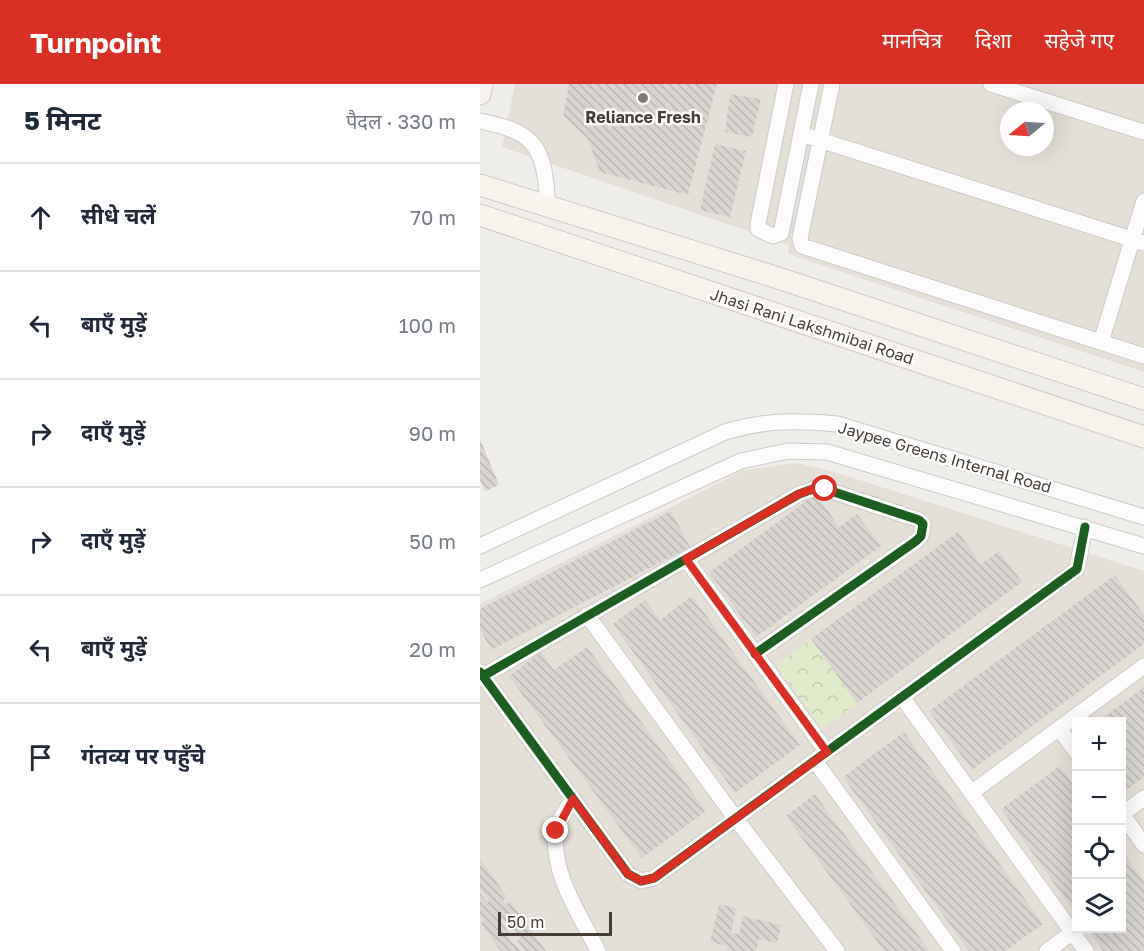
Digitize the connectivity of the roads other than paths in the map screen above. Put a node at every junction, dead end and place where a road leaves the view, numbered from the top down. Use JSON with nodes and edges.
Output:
{"nodes":[{"id":1,"x":482,"y":84,"type":"edge"},
{"id":2,"x":786,"y":84,"type":"edge"},
{"id":3,"x":811,"y":84,"type":"edge"},
{"id":4,"x":832,"y":84,"type":"edge"},
{"id":5,"x":991,"y":84,"type":"edge"},
{"id":6,"x":480,"y":94,"type":"edge"},
{"id":7,"x":480,"y":121,"type":"edge"},
{"id":8,"x":1144,"y":132,"type":"edge"},
{"id":9,"x":801,"y":134,"type":"junction"},
{"id":10,"x":820,"y":139,"type":"junction"},
{"id":11,"x":480,"y":185,"type":"edge"},
{"id":12,"x":1144,"y":201,"type":"edge"},
{"id":13,"x":548,"y":206,"type":"junction"},
{"id":14,"x":480,"y":215,"type":"edge"},
{"id":15,"x":1138,"y":241,"type":"edge"},
{"id":16,"x":1101,"y":342,"type":"junction"},
{"id":17,"x":1144,"y":356,"type":"edge"},
{"id":18,"x":1144,"y":399,"type":"edge"},
{"id":19,"x":1144,"y":437,"type":"edge"},
{"id":20,"x":1144,"y":517,"type":"edge"},
{"id":21,"x":1085,"y":527,"type":"junction"},
{"id":22,"x":480,"y":546,"type":"edge"},
{"id":23,"x":1144,"y":546,"type":"edge"},
{"id":24,"x":686,"y":559,"type":"junction"},
{"id":25,"x":480,"y":580,"type":"edge"},
{"id":26,"x":588,"y":615,"type":"junction"},
{"id":27,"x":755,"y":654,"type":"junction"},
{"id":28,"x":1144,"y":666,"type":"edge"},
{"id":29,"x":481,"y":674,"type":"edge"},
{"id":30,"x":902,"y":697,"type":"junction"},
{"id":31,"x":1059,"y":728,"type":"junction"},
{"id":32,"x":1072,"y":745,"type":"edge"},
{"id":33,"x":821,"y":757,"type":"junction"},
{"id":34,"x":971,"y":793,"type":"junction"},
{"id":35,"x":1144,"y":798,"type":"edge"},
{"id":36,"x":573,"y":799,"type":"junction"},
{"id":37,"x":736,"y":819,"type":"junction"},
{"id":38,"x":1144,"y":845,"type":"edge"},
{"id":39,"x":1072,"y":932,"type":"joint"},
{"id":40,"x":1073,"y":933,"type":"edge"},
{"id":41,"x":598,"y":951,"type":"edge"},
{"id":42,"x":837,"y":951,"type":"edge"},
{"id":43,"x":953,"y":951,"type":"edge"},
{"id":44,"x":1047,"y":951,"type":"edge"},
{"id":45,"x":1086,"y":951,"type":"edge"}],
"edges":[{"from":1,"to":6,"type":"main road"},
{"from":2,"to":9,"type":"street"},
{"from":3,"to":9,"type":"street"},
{"from":4,"to":10,"type":"street"},
{"from":5,"to":8,"type":"street"},
{"from":7,"to":13,"type":"street"},
{"from":9,"to":10,"type":"street"},
{"from":10,"to":15,"type":"street"},
{"from":10,"to":16,"type":"street"},
{"from":11,"to":13,"type":"main road","name":"Jhasi Rani Lakshmibai Road"},
{"from":12,"to":15,"type":"street"},
{"from":13,"to":18,"type":"main road","name":"Jhasi Rani Lakshmibai Road"},
{"from":14,"to":19,"type":"main road","name":"Jhasi Rani Lakshmibai Road"},
{"from":15,"to":16,"type":"street"},
{"from":16,"to":17,"type":"street"},
{"from":20,"to":22,"type":"street","name":"Jaypee Greens Internal Road"},
{"from":21,"to":23,"type":"street","name":"Jaypee Greens Internal Road"},
{"from":21,"to":25,"type":"street","name":"Jaypee Greens Internal Road"},
{"from":21,"to":30,"type":"street"},
{"from":24,"to":26,"type":"street"},
{"from":24,"to":27,"type":"street"},
{"from":24,"to":27,"type":"street"},
{"from":26,"to":29,"type":"street"},
{"from":26,"to":37,"type":"street"},
{"from":27,"to":33,"type":"street"},
{"from":28,"to":31,"type":"street"},
{"from":29,"to":36,"type":"street"},
{"from":30,"to":33,"type":"street"},
{"from":30,"to":34,"type":"street"},
{"from":31,"to":32,"type":"street"},
{"from":31,"to":34,"type":"street"},
{"from":33,"to":37,"type":"street"},
{"from":33,"to":43,"type":"street"},
{"from":34,"to":39,"type":"street"},
{"from":35,"to":38,"type":"street"},
{"from":36,"to":37,"type":"street"},
{"from":36,"to":41,"type":"street"},
{"from":37,"to":42,"type":"street"},
{"from":39,"to":44,"type":"street"},
{"from":40,"to":45,"type":"street"}]}
